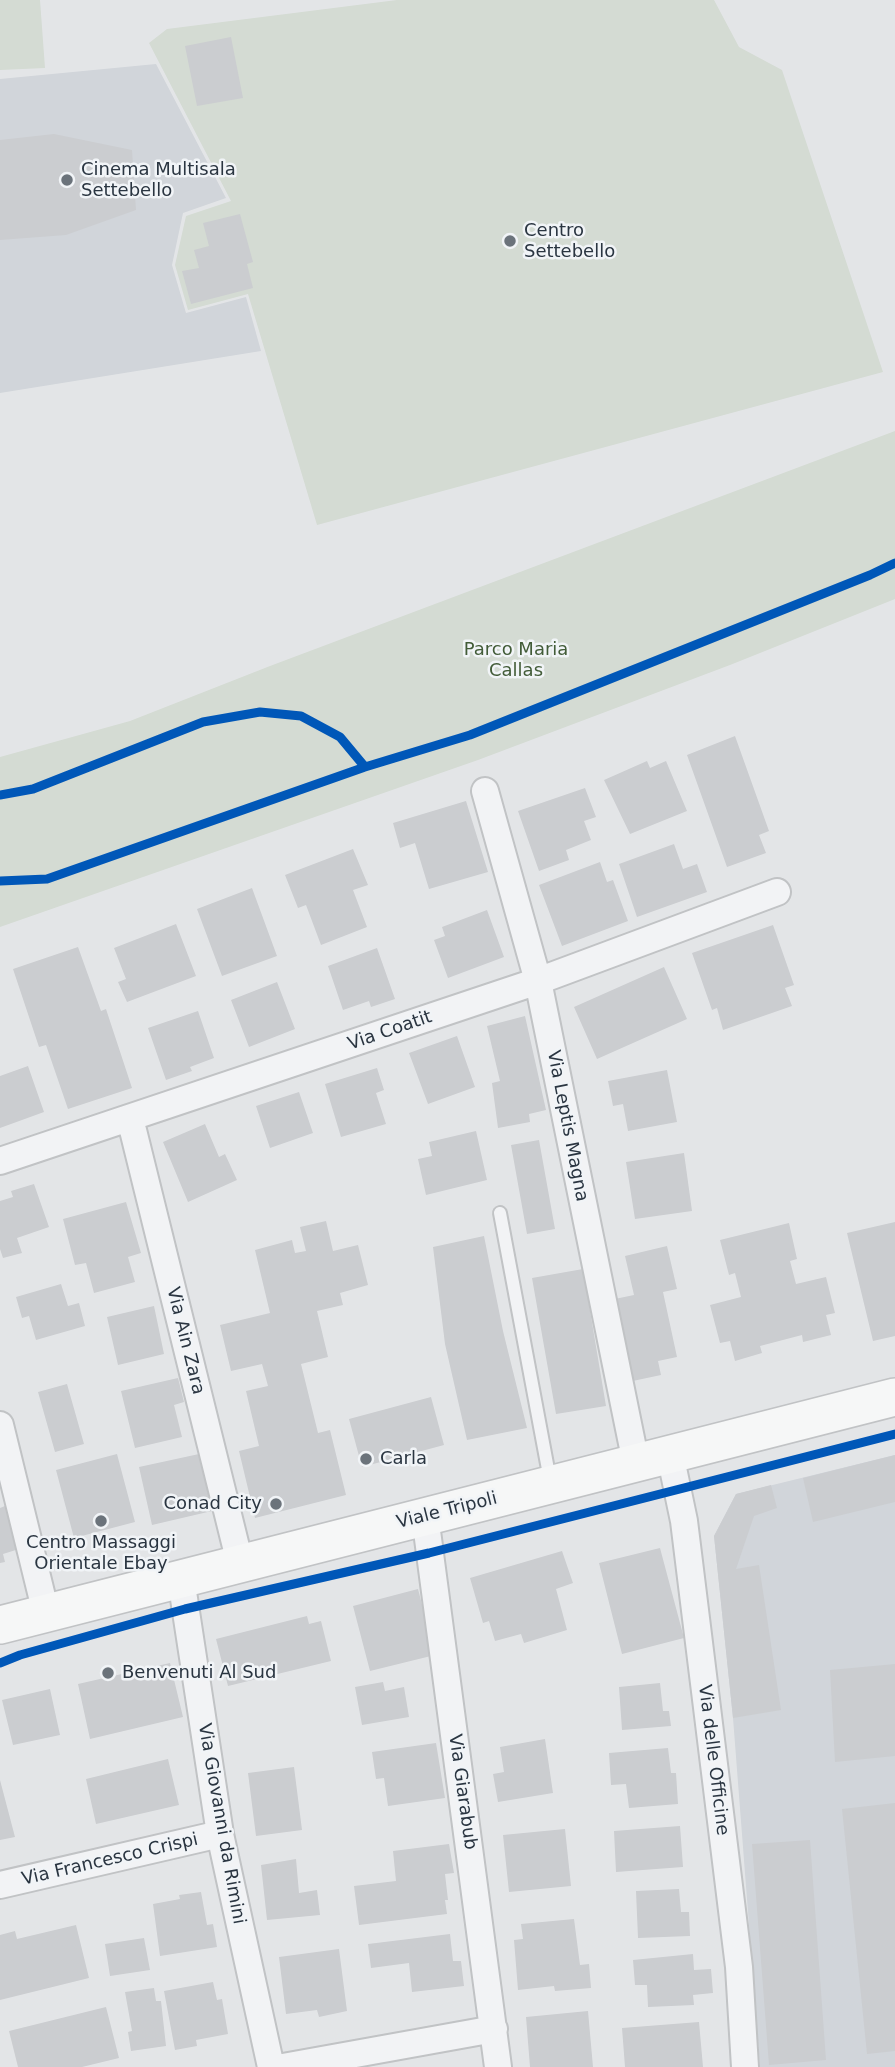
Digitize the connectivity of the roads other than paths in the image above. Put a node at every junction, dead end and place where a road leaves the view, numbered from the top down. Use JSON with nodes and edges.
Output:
{"nodes":[{"id":1,"x":485,"y":791,"type":"dead end"},
{"id":2,"x":777,"y":892,"type":"dead end"},
{"id":3,"x":538,"y":981,"type":"junction"},
{"id":4,"x":130,"y":1118,"type":"junction"},
{"id":5,"x":0,"y":1161,"type":"edge"},
{"id":6,"x":500,"y":1213,"type":"dead end"},
{"id":7,"x":895,"y":1397,"type":"edge"},
{"id":8,"x":0,"y":1425,"type":"edge"},
{"id":9,"x":653,"y":1458,"type":"junction"},
{"id":10,"x":551,"y":1484,"type":"junction"},
{"id":11,"x":425,"y":1516,"type":"junction"},
{"id":12,"x":240,"y":1563,"type":"junction"},
{"id":13,"x":181,"y":1579,"type":"junction"},
{"id":14,"x":46,"y":1613,"type":"junction"},
{"id":15,"x":0,"y":1625,"type":"edge"},
{"id":16,"x":220,"y":1834,"type":"junction"},
{"id":17,"x":0,"y":1885,"type":"edge"},
{"id":18,"x":494,"y":2029,"type":"junction"},
{"id":19,"x":271,"y":2067,"type":"edge"},
{"id":20,"x":283,"y":2067,"type":"edge"},
{"id":21,"x":498,"y":2067,"type":"edge"},
{"id":22,"x":745,"y":2067,"type":"edge"}],
"edges":[{"from":1,"to":3,"type":"street","name":"Via Leptis Magna"},
{"from":2,"to":3,"type":"street","name":"Via Coatit"},
{"from":3,"to":4,"type":"street","name":"Via Coatit"},
{"from":3,"to":9,"type":"street","name":"Via Leptis Magna"},
{"from":4,"to":5,"type":"street","name":"Via Coatit"},
{"from":4,"to":12,"type":"street","name":"Via Ain Zara"},
{"from":6,"to":10,"type":"lane"},
{"from":7,"to":9,"type":"street","name":"Viale Tripoli"},
{"from":8,"to":14,"type":"street"},
{"from":9,"to":10,"type":"street","name":"Viale Tripoli"},
{"from":9,"to":22,"type":"street","name":"Via delle Officine"},
{"from":10,"to":11,"type":"street","name":"Viale Tripoli"},
{"from":11,"to":12,"type":"street","name":"Viale Tripoli"},
{"from":11,"to":18,"type":"street","name":"Via Giarabub"},
{"from":12,"to":13,"type":"street","name":"Viale Tripoli"},
{"from":13,"to":14,"type":"street","name":"Viale Tripoli"},
{"from":13,"to":16,"type":"street","name":"Via Giovanni da Rimini"},
{"from":14,"to":15,"type":"street","name":"Viale Tripoli"},
{"from":16,"to":17,"type":"street","name":"Via Francesco Crispi"},
{"from":16,"to":19,"type":"street","name":"Via Giovanni da Rimini"},
{"from":18,"to":20,"type":"street"},
{"from":18,"to":21,"type":"street","name":"Via Giarabub"}]}
